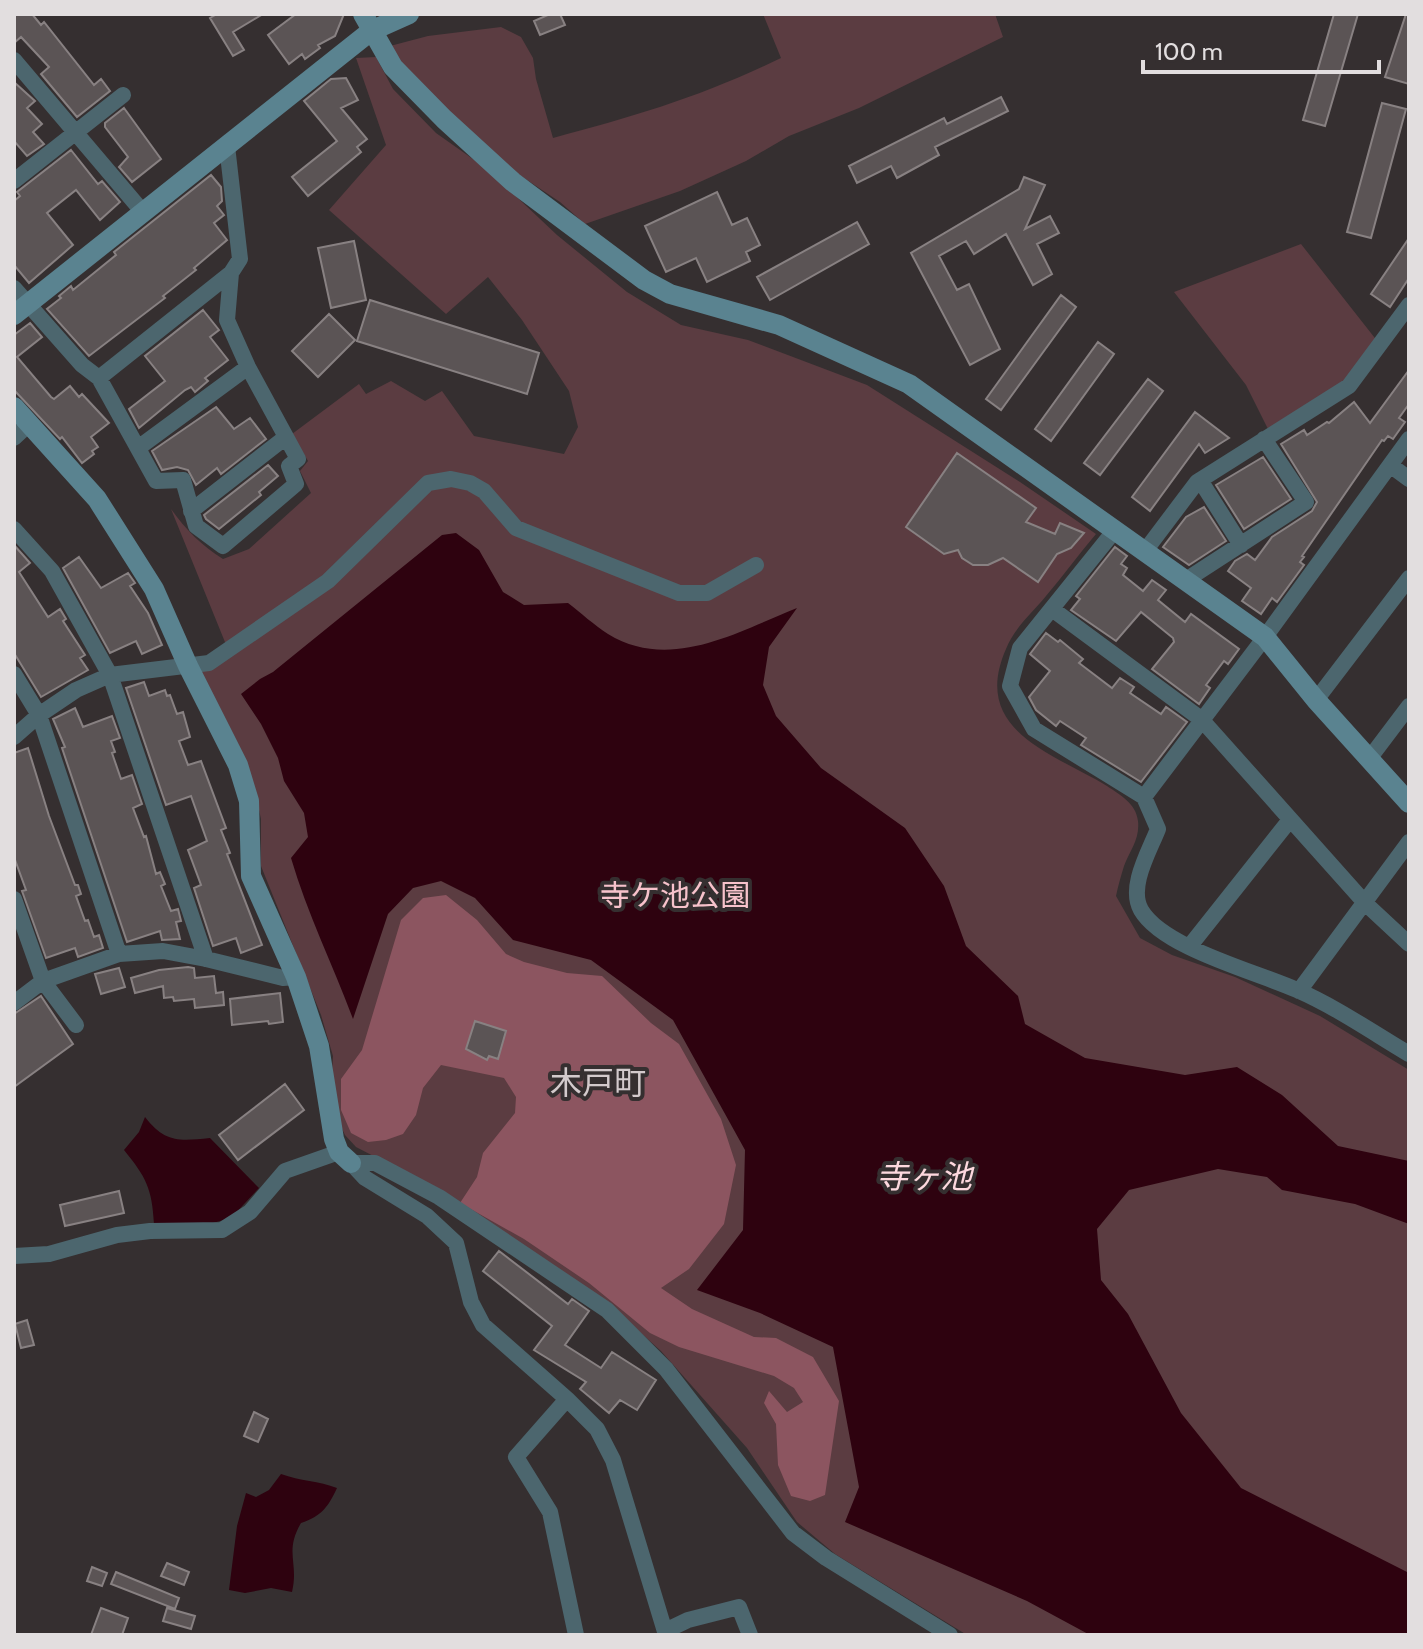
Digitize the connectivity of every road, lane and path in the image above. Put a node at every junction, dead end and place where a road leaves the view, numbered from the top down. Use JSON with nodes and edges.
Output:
{"nodes":[{"id":1,"x":409,"y":14,"type":"edge"},
{"id":2,"x":367,"y":22,"type":"edge"},
{"id":3,"x":14,"y":60,"type":"edge"},
{"id":4,"x":123,"y":95,"type":"dead end"},
{"id":5,"x":76,"y":131,"type":"junction"},
{"id":6,"x":227,"y":146,"type":"junction"},
{"id":7,"x":14,"y":181,"type":"edge"},
{"id":8,"x":142,"y":211,"type":"junction"},
{"id":9,"x":231,"y":273,"type":"junction"},
{"id":10,"x":14,"y":288,"type":"edge"},
{"id":11,"x":1409,"y":305,"type":"edge"},
{"id":12,"x":21,"y":309,"type":"edge"},
{"id":13,"x":248,"y":367,"type":"junction"},
{"id":14,"x":99,"y":378,"type":"junction"},
{"id":15,"x":14,"y":407,"type":"edge"},
{"id":16,"x":22,"y":431,"type":"edge"},
{"id":17,"x":286,"y":437,"type":"junction"},
{"id":18,"x":1264,"y":439,"type":"junction"},
{"id":19,"x":1409,"y":439,"type":"edge"},
{"id":20,"x":138,"y":448,"type":"junction"},
{"id":21,"x":1390,"y":465,"type":"junction"},
{"id":22,"x":1409,"y":479,"type":"edge"},
{"id":23,"x":1200,"y":480,"type":"junction"},
{"id":24,"x":191,"y":511,"type":"junction"},
{"id":25,"x":14,"y":529,"type":"edge"},
{"id":26,"x":1115,"y":530,"type":"junction"},
{"id":27,"x":1241,"y":545,"type":"junction"},
{"id":28,"x":1145,"y":551,"type":"junction"},
{"id":29,"x":756,"y":565,"type":"dead end"},
{"id":30,"x":1409,"y":578,"type":"edge"},
{"id":31,"x":1186,"y":580,"type":"junction"},
{"id":32,"x":1052,"y":609,"type":"junction"},
{"id":33,"x":1265,"y":637,"type":"junction"},
{"id":34,"x":188,"y":666,"type":"junction"},
{"id":35,"x":14,"y":674,"type":"edge"},
{"id":36,"x":110,"y":675,"type":"junction"},
{"id":37,"x":1316,"y":700,"type":"junction"},
{"id":38,"x":1409,"y":706,"type":"edge"},
{"id":39,"x":39,"y":715,"type":"junction"},
{"id":40,"x":1201,"y":719,"type":"junction"},
{"id":41,"x":14,"y":737,"type":"edge"},
{"id":42,"x":1369,"y":759,"type":"junction"},
{"id":43,"x":1144,"y":797,"type":"junction"},
{"id":44,"x":1409,"y":803,"type":"edge"},
{"id":45,"x":1289,"y":821,"type":"junction"},
{"id":46,"x":1409,"y":842,"type":"edge"},
{"id":47,"x":14,"y":899,"type":"edge"},
{"id":48,"x":1366,"y":904,"type":"junction"},
{"id":49,"x":1409,"y":944,"type":"edge"},
{"id":50,"x":1189,"y":947,"type":"junction"},
{"id":51,"x":119,"y":954,"type":"junction"},
{"id":52,"x":206,"y":959,"type":"junction"},
{"id":53,"x":296,"y":977,"type":"junction"},
{"id":54,"x":43,"y":981,"type":"junction"},
{"id":55,"x":1299,"y":991,"type":"junction"},
{"id":56,"x":14,"y":1003,"type":"edge"},
{"id":57,"x":76,"y":1025,"type":"dead end"},
{"id":58,"x":1409,"y":1054,"type":"edge"},
{"id":59,"x":345,"y":1158,"type":"junction"},
{"id":60,"x":14,"y":1256,"type":"edge"},
{"id":61,"x":567,"y":1399,"type":"junction"},
{"id":62,"x":666,"y":1633,"type":"edge"},
{"id":63,"x":576,"y":1635,"type":"edge"},
{"id":64,"x":750,"y":1635,"type":"edge"},
{"id":65,"x":950,"y":1635,"type":"edge"}],
"edges":[{"from":1,"to":2,"type":"street"},
{"from":2,"to":6,"type":"street"},
{"from":2,"to":26,"type":"street"},
{"from":3,"to":5,"type":"street"},
{"from":4,"to":5,"type":"street"},
{"from":5,"to":7,"type":"street"},
{"from":5,"to":8,"type":"street"},
{"from":6,"to":8,"type":"street"},
{"from":6,"to":9,"type":"street"},
{"from":8,"to":12,"type":"street"},
{"from":9,"to":13,"type":"street"},
{"from":9,"to":14,"type":"street"},
{"from":10,"to":12,"type":"street"},
{"from":11,"to":18,"type":"street"},
{"from":12,"to":14,"type":"street"},
{"from":13,"to":17,"type":"street"},
{"from":13,"to":20,"type":"street"},
{"from":14,"to":20,"type":"street"},
{"from":15,"to":16,"type":"street"},
{"from":16,"to":34,"type":"street"},
{"from":17,"to":24,"type":"street"},
{"from":17,"to":24,"type":"street"},
{"from":18,"to":23,"type":"street"},
{"from":18,"to":27,"type":"street"},
{"from":19,"to":21,"type":"street"},
{"from":20,"to":24,"type":"street"},
{"from":21,"to":22,"type":"street"},
{"from":21,"to":33,"type":"street"},
{"from":23,"to":27,"type":"street"},
{"from":23,"to":28,"type":"street"},
{"from":25,"to":36,"type":"street"},
{"from":26,"to":28,"type":"street"},
{"from":26,"to":32,"type":"street"},
{"from":27,"to":31,"type":"street"},
{"from":28,"to":31,"type":"street"},
{"from":29,"to":34,"type":"street"},
{"from":30,"to":37,"type":"street"},
{"from":31,"to":33,"type":"street"},
{"from":32,"to":40,"type":"street"},
{"from":32,"to":43,"type":"street"},
{"from":33,"to":37,"type":"street"},
{"from":33,"to":40,"type":"street"},
{"from":34,"to":36,"type":"street"},
{"from":34,"to":53,"type":"street"},
{"from":35,"to":39,"type":"street"},
{"from":36,"to":39,"type":"street"},
{"from":36,"to":52,"type":"street"},
{"from":37,"to":42,"type":"street"},
{"from":38,"to":42,"type":"street"},
{"from":39,"to":41,"type":"street"},
{"from":39,"to":51,"type":"street"},
{"from":40,"to":43,"type":"street"},
{"from":40,"to":45,"type":"street"},
{"from":42,"to":44,"type":"street"},
{"from":43,"to":50,"type":"street"},
{"from":45,"to":48,"type":"street"},
{"from":45,"to":50,"type":"street"},
{"from":46,"to":48,"type":"street"},
{"from":47,"to":54,"type":"street"},
{"from":48,"to":49,"type":"street"},
{"from":48,"to":55,"type":"street"},
{"from":50,"to":55,"type":"street"},
{"from":51,"to":52,"type":"street"},
{"from":51,"to":54,"type":"street"},
{"from":52,"to":53,"type":"street"},
{"from":53,"to":59,"type":"street"},
{"from":54,"to":56,"type":"street"},
{"from":54,"to":57,"type":"street"},
{"from":55,"to":58,"type":"street"},
{"from":59,"to":60,"type":"street"},
{"from":59,"to":61,"type":"street"},
{"from":59,"to":65,"type":"street"},
{"from":61,"to":62,"type":"street"},
{"from":61,"to":63,"type":"street"},
{"from":62,"to":64,"type":"street"}]}
